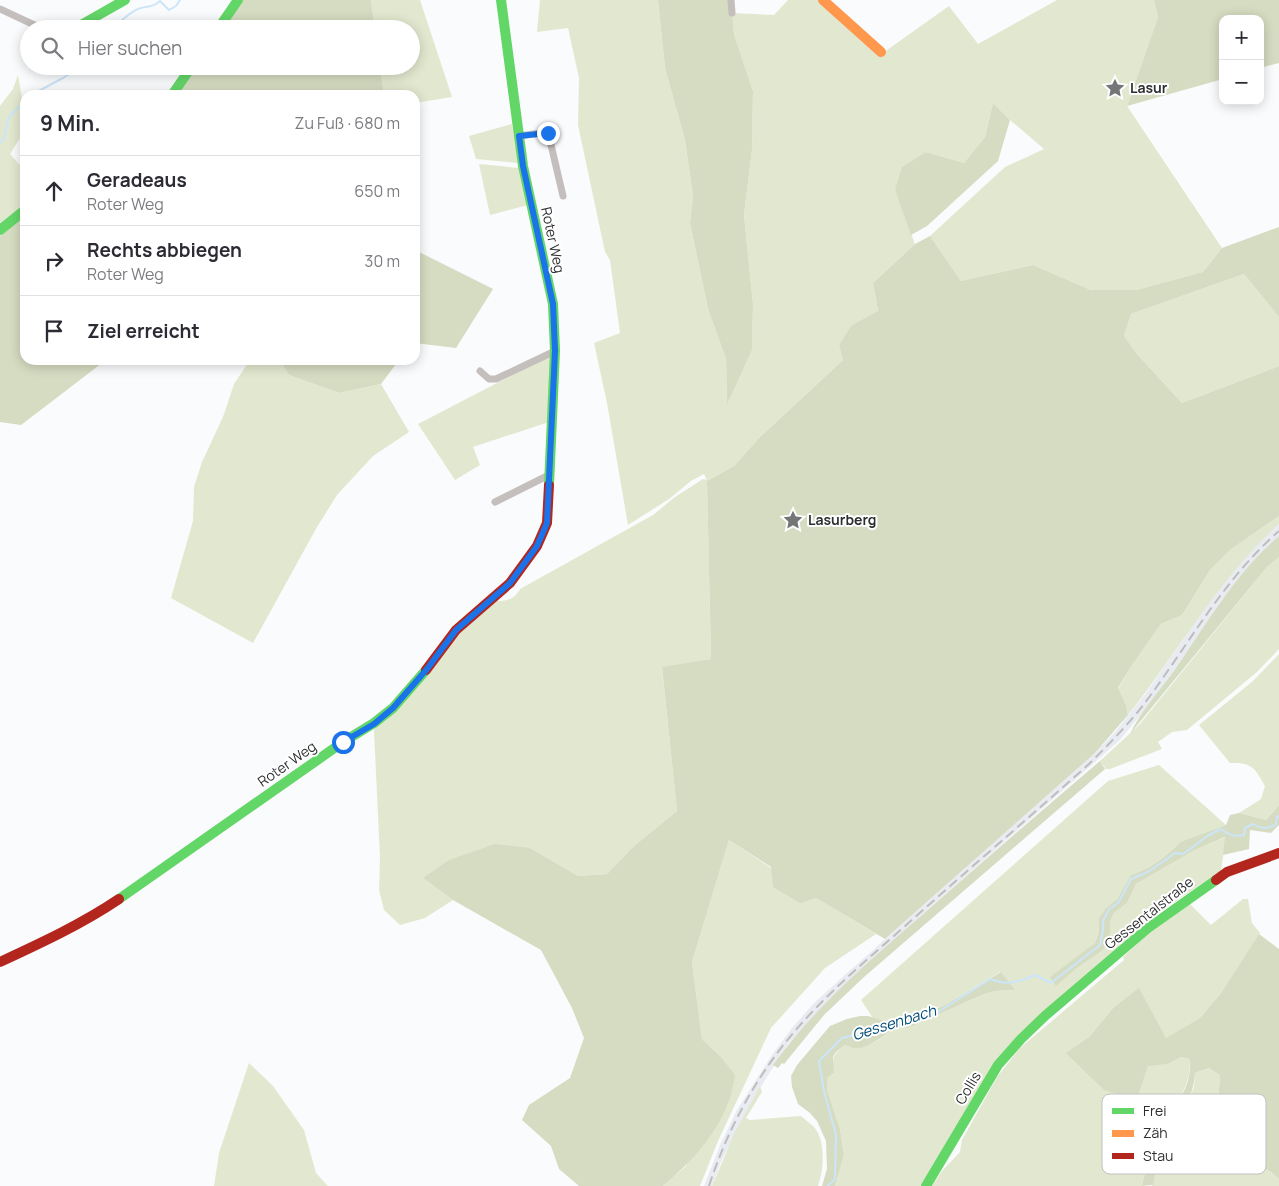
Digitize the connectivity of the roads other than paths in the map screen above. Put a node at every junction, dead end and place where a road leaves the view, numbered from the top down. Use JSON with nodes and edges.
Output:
{"nodes":[{"id":1,"x":125,"y":0,"type":"edge"},
{"id":2,"x":501,"y":0,"type":"edge"},
{"id":3,"x":731,"y":0,"type":"edge"},
{"id":4,"x":822,"y":0,"type":"edge"},
{"id":5,"x":234,"y":1,"type":"edge"},
{"id":6,"x":0,"y":9,"type":"edge"},
{"id":7,"x":732,"y":13,"type":"dead end"},
{"id":8,"x":24,"y":20,"type":"edge"},
{"id":9,"x":90,"y":20,"type":"edge"},
{"id":10,"x":223,"y":20,"type":"edge"},
{"id":11,"x":881,"y":52,"type":"dead end"},
{"id":12,"x":186,"y":75,"type":"edge"},
{"id":13,"x":175,"y":90,"type":"edge"},
{"id":14,"x":519,"y":136,"type":"junction"},
{"id":15,"x":563,"y":196,"type":"dead end"},
{"id":16,"x":20,"y":214,"type":"edge"},
{"id":17,"x":0,"y":230,"type":"edge"},
{"id":18,"x":555,"y":351,"type":"junction"},
{"id":19,"x":480,"y":371,"type":"dead end"},
{"id":20,"x":549,"y":475,"type":"junction"},
{"id":21,"x":495,"y":502,"type":"dead end"},
{"id":22,"x":1279,"y":853,"type":"edge"},
{"id":23,"x":0,"y":962,"type":"edge"},
{"id":24,"x":1046,"y":1015,"type":"joint"},
{"id":25,"x":926,"y":1186,"type":"edge"}],
"edges":[{"from":1,"to":9,"type":"street"},
{"from":2,"to":14,"type":"street","name":"Roter Weg"},
{"from":3,"to":7,"type":"street"},
{"from":4,"to":11,"type":"street"},
{"from":5,"to":10,"type":"street"},
{"from":6,"to":8,"type":"street"},
{"from":12,"to":13,"type":"street"},
{"from":14,"to":15,"type":"street","name":"Roter Weg"},
{"from":14,"to":18,"type":"street","name":"Roter Weg"},
{"from":16,"to":17,"type":"street"},
{"from":18,"to":19,"type":"street"},
{"from":18,"to":20,"type":"street","name":"Roter Weg"},
{"from":20,"to":21,"type":"street"},
{"from":20,"to":23,"type":"street","name":"Roter Weg"},
{"from":22,"to":24,"type":"street","name":"Gessentalstraße"},
{"from":24,"to":25,"type":"street","name":"Collis"}]}
